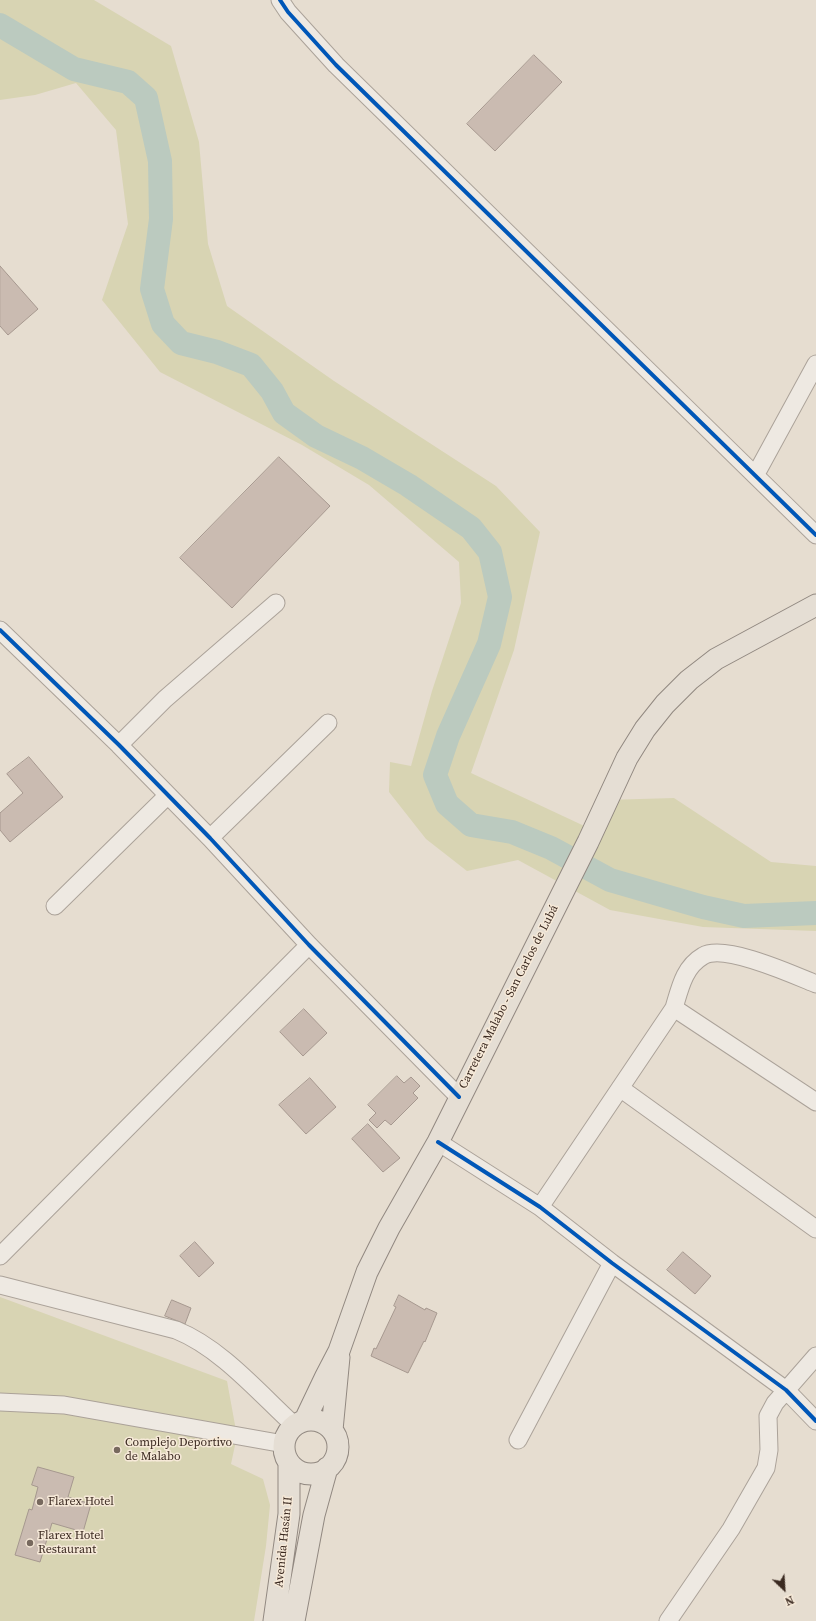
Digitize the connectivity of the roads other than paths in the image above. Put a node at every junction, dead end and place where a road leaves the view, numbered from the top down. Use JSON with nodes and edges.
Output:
{"nodes":[{"id":1,"x":280,"y":0,"type":"edge"},
{"id":2,"x":816,"y":364,"type":"edge"},
{"id":3,"x":756,"y":474,"type":"junction"},
{"id":4,"x":816,"y":535,"type":"edge"},
{"id":5,"x":276,"y":603,"type":"dead end"},
{"id":6,"x":816,"y":604,"type":"edge"},
{"id":7,"x":0,"y":630,"type":"edge"},
{"id":8,"x":328,"y":723,"type":"dead end"},
{"id":9,"x":119,"y":745,"type":"junction"},
{"id":10,"x":168,"y":795,"type":"junction"},
{"id":11,"x":210,"y":838,"type":"junction"},
{"id":12,"x":55,"y":906,"type":"dead end"},
{"id":13,"x":308,"y":945,"type":"junction"},
{"id":14,"x":816,"y":984,"type":"edge"},
{"id":15,"x":674,"y":1008,"type":"junction"},
{"id":16,"x":620,"y":1088,"type":"junction"},
{"id":17,"x":459,"y":1097,"type":"junction"},
{"id":18,"x":816,"y":1102,"type":"edge"},
{"id":19,"x":438,"y":1142,"type":"junction"},
{"id":20,"x":540,"y":1207,"type":"junction"},
{"id":21,"x":816,"y":1229,"type":"edge"},
{"id":22,"x":0,"y":1256,"type":"edge"},
{"id":23,"x":612,"y":1263,"type":"junction"},
{"id":24,"x":0,"y":1285,"type":"edge"},
{"id":25,"x":339,"y":1352,"type":"junction"},
{"id":26,"x":816,"y":1356,"type":"edge"},
{"id":27,"x":786,"y":1390,"type":"junction"},
{"id":28,"x":0,"y":1402,"type":"edge"},
{"id":29,"x":816,"y":1421,"type":"edge"},
{"id":30,"x":300,"y":1423,"type":"junction"},
{"id":31,"x":332,"y":1430,"type":"junction"},
{"id":32,"x":518,"y":1440,"type":"dead end"},
{"id":33,"x":287,"y":1453,"type":"junction"},
{"id":34,"x":327,"y":1468,"type":"junction"},
{"id":35,"x":274,"y":1621,"type":"edge"},
{"id":36,"x":294,"y":1621,"type":"edge"},
{"id":37,"x":668,"y":1621,"type":"edge"}],
"edges":[{"from":1,"to":3,"type":"street"},
{"from":2,"to":3,"type":"street"},
{"from":3,"to":4,"type":"street"},
{"from":5,"to":9,"type":"street"},
{"from":6,"to":17,"type":"main road","name":"Carretera Malabo - San Carlos de Lubá"},
{"from":7,"to":9,"type":"street"},
{"from":8,"to":11,"type":"street"},
{"from":9,"to":10,"type":"street"},
{"from":10,"to":11,"type":"street"},
{"from":10,"to":12,"type":"street"},
{"from":11,"to":13,"type":"street"},
{"from":13,"to":17,"type":"street"},
{"from":13,"to":22,"type":"street"},
{"from":14,"to":15,"type":"street"},
{"from":15,"to":16,"type":"street"},
{"from":15,"to":18,"type":"street"},
{"from":16,"to":20,"type":"street"},
{"from":16,"to":21,"type":"street"},
{"from":17,"to":19,"type":"main road","name":"Carretera Malabo - San Carlos de Lubá"},
{"from":19,"to":20,"type":"street"},
{"from":19,"to":25,"type":"main road","name":"Carretera Malabo - San Carlos de Lubá"},
{"from":20,"to":23,"type":"street"},
{"from":23,"to":27,"type":"street"},
{"from":23,"to":32,"type":"street"},
{"from":24,"to":30,"type":"street"},
{"from":25,"to":30,"type":"main road","name":"Carretera Malabo - San Carlos de Lubá"},
{"from":25,"to":31,"type":"main road","name":"Carretera Malabo - San Carlos de Lubá"},
{"from":26,"to":27,"type":"street"},
{"from":27,"to":29,"type":"street"},
{"from":27,"to":37,"type":"street"},
{"from":28,"to":33,"type":"street"},
{"from":30,"to":31,"type":"main road"},
{"from":30,"to":33,"type":"main road"},
{"from":31,"to":34,"type":"main road"},
{"from":33,"to":34,"type":"main road"},
{"from":33,"to":35,"type":"main road","name":"Avenida Hasán II"},
{"from":34,"to":36,"type":"main road","name":"Avenida Hasán II"}]}
